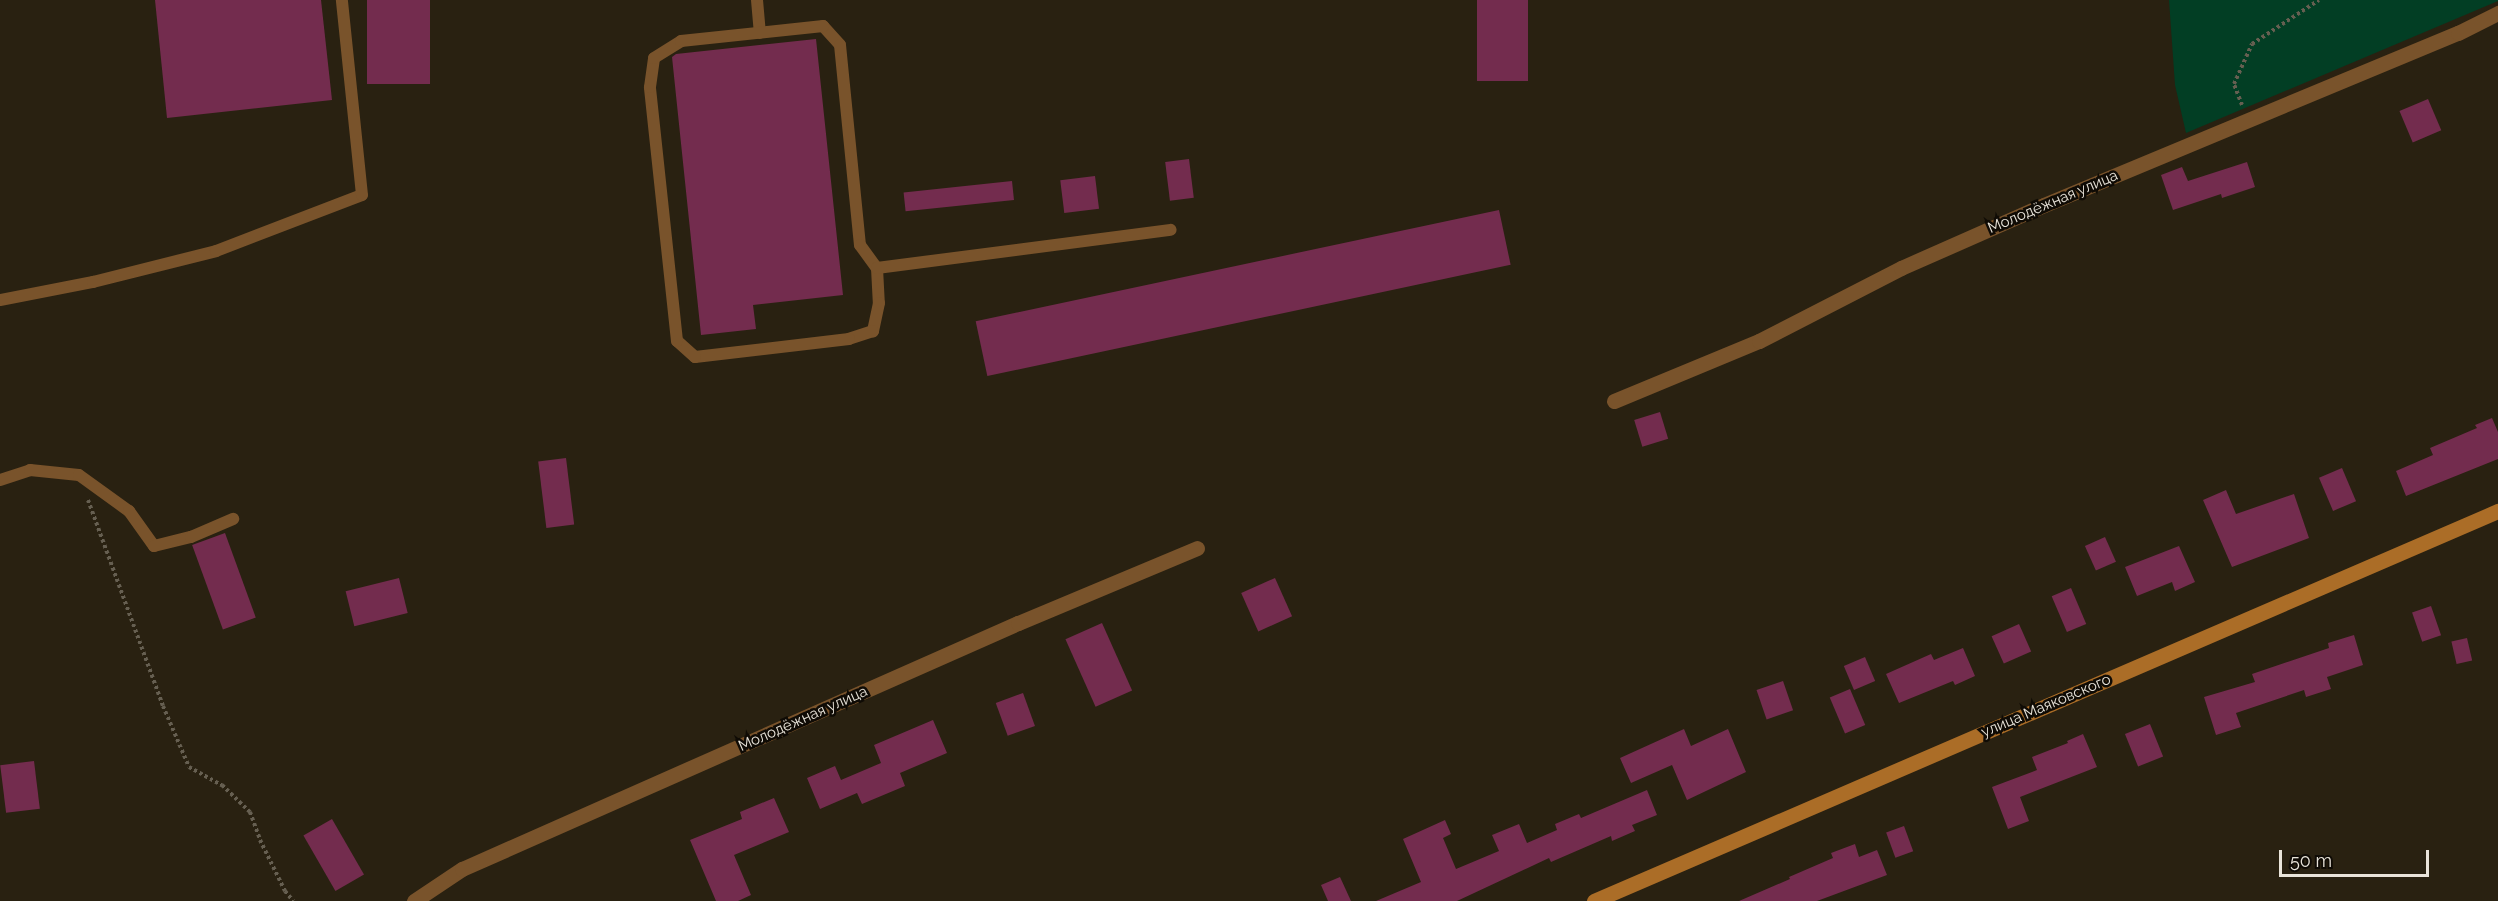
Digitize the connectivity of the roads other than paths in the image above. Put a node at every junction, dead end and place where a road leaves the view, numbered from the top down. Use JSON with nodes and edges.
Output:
{"nodes":[{"id":1,"x":342,"y":0,"type":"edge"},
{"id":2,"x":758,"y":0,"type":"edge"},
{"id":3,"x":2498,"y":13,"type":"edge"},
{"id":4,"x":760,"y":33,"type":"junction"},
{"id":5,"x":1171,"y":230,"type":"dead end"},
{"id":6,"x":877,"y":268,"type":"junction"},
{"id":7,"x":0,"y":300,"type":"edge"},
{"id":8,"x":1614,"y":401,"type":"dead end"},
{"id":9,"x":0,"y":480,"type":"edge"},
{"id":10,"x":2498,"y":511,"type":"edge"},
{"id":11,"x":232,"y":519,"type":"dead end"},
{"id":12,"x":1197,"y":548,"type":"dead end"},
{"id":13,"x":414,"y":901,"type":"edge"},
{"id":14,"x":1594,"y":901,"type":"edge"}],
"edges":[{"from":1,"to":7,"type":"lane"},
{"from":2,"to":4,"type":"lane"},
{"from":3,"to":8,"type":"street","name":"Молодёжная улица"},
{"from":4,"to":6,"type":"lane"},
{"from":4,"to":6,"type":"lane"},
{"from":5,"to":6,"type":"lane"},
{"from":9,"to":11,"type":"lane"},
{"from":10,"to":14,"type":"street","name":"улица Маяковского"},
{"from":12,"to":13,"type":"street","name":"Молодёжная улица"}]}
